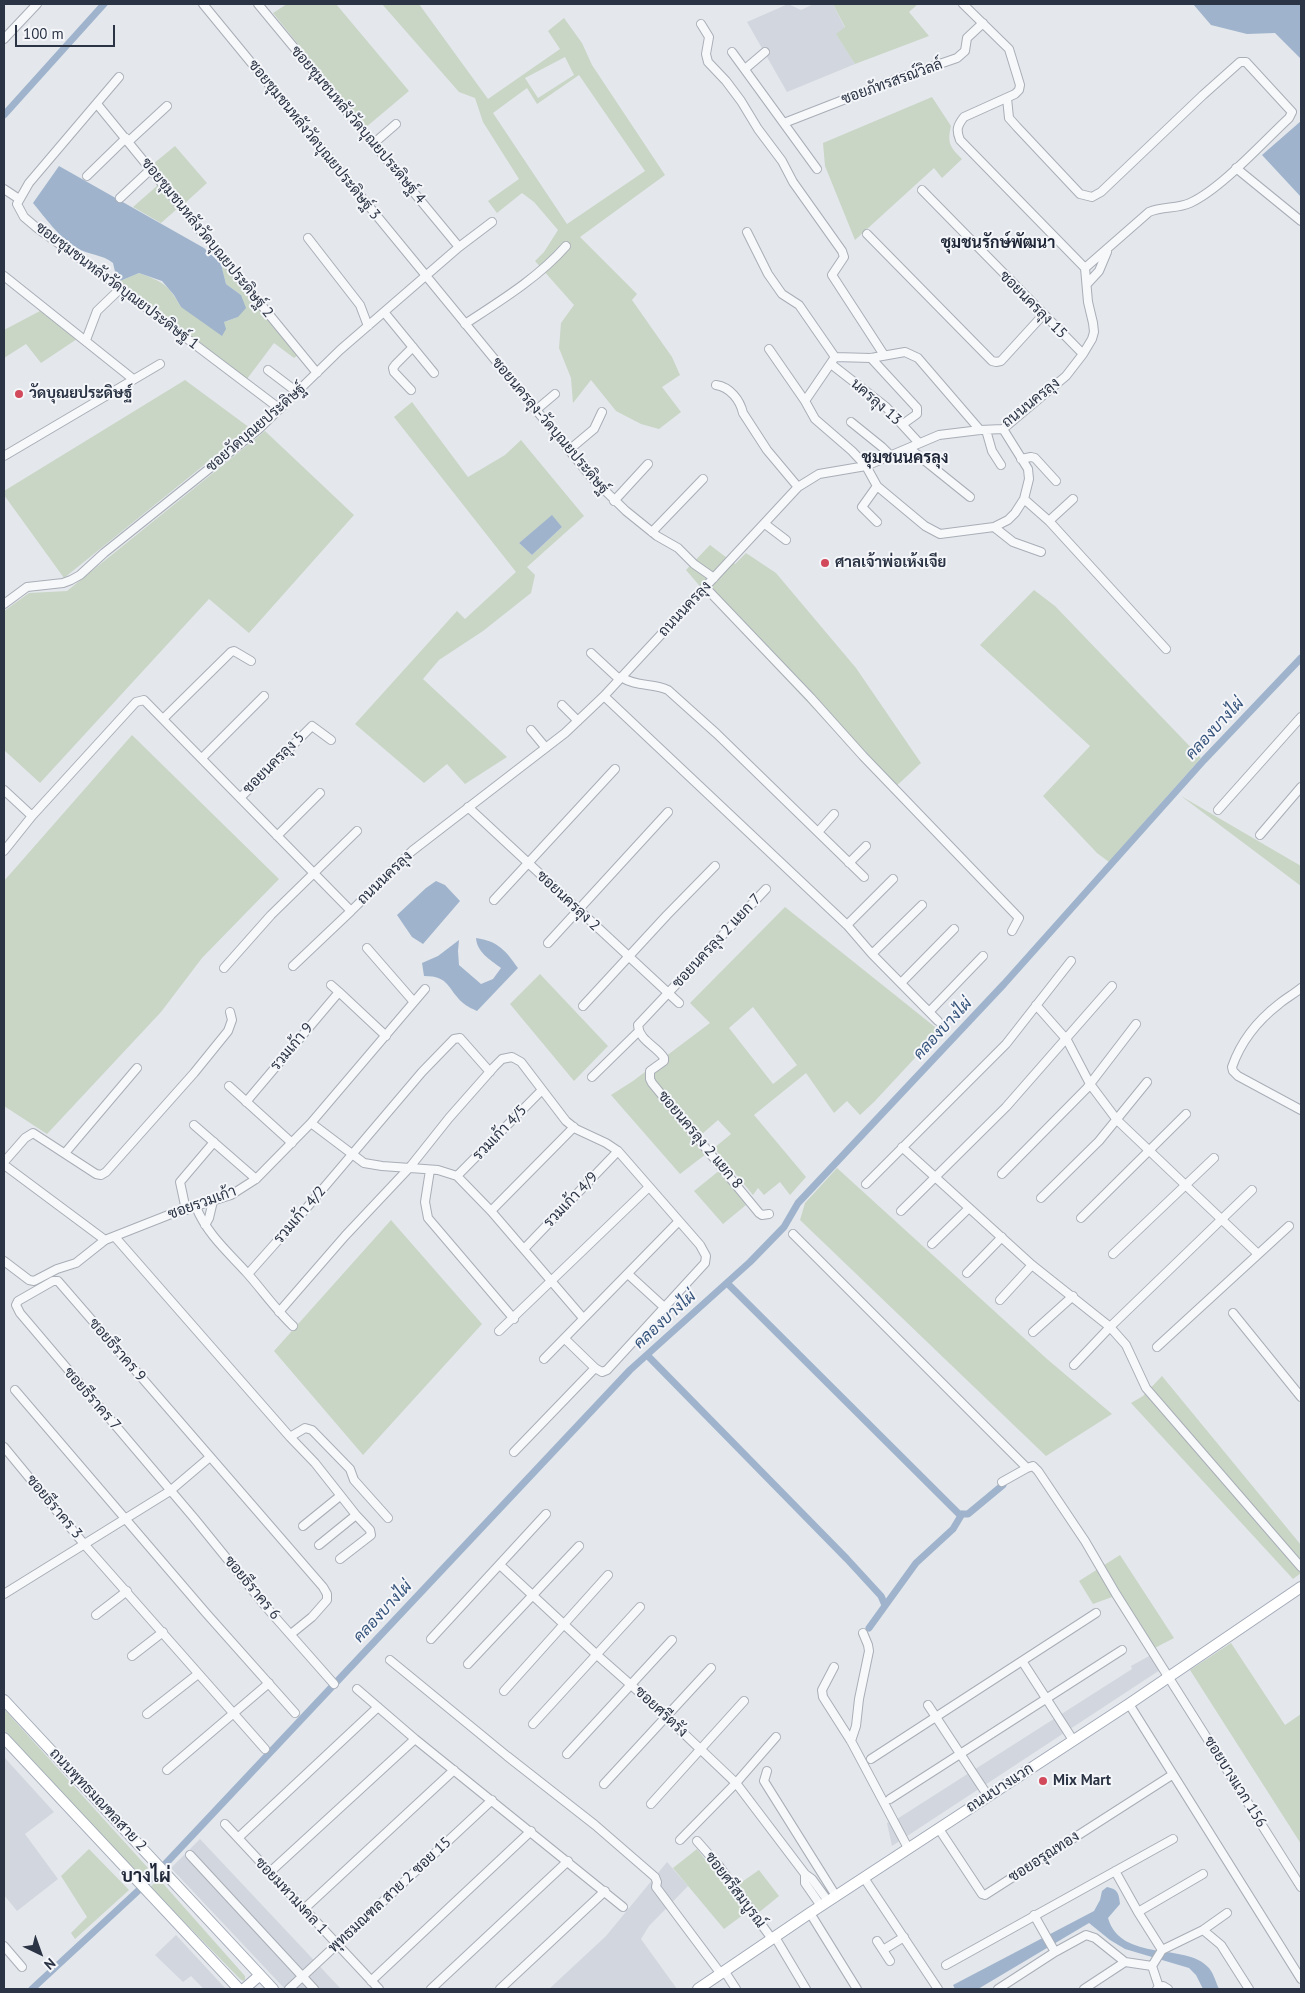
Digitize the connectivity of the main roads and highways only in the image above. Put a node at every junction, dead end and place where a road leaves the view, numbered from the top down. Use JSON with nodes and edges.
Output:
{"nodes":[{"id":1,"x":1301,"y":1587,"type":"edge"},
{"id":2,"x":4,"y":1700,"type":"edge"},
{"id":3,"x":4,"y":1738,"type":"edge"},
{"id":4,"x":260,"y":1976,"type":"junction"},
{"id":5,"x":240,"y":1989,"type":"edge"},
{"id":6,"x":244,"y":1989,"type":"edge"},
{"id":7,"x":273,"y":1989,"type":"edge"},
{"id":8,"x":698,"y":1989,"type":"edge"}],
"edges":[{"from":1,"to":8,"type":"main road","name":"ถนนบางแวก"},
{"from":2,"to":4,"type":"main road","name":"ถนนพุทธมณฑลสาย 2"},
{"from":3,"to":5,"type":"main road","name":"ถนนพุทธมณฑลสาย 2"},
{"from":4,"to":6,"type":"main road"},
{"from":4,"to":7,"type":"main road","name":"ถนนพุทธมณฑลสาย 2"}]}
